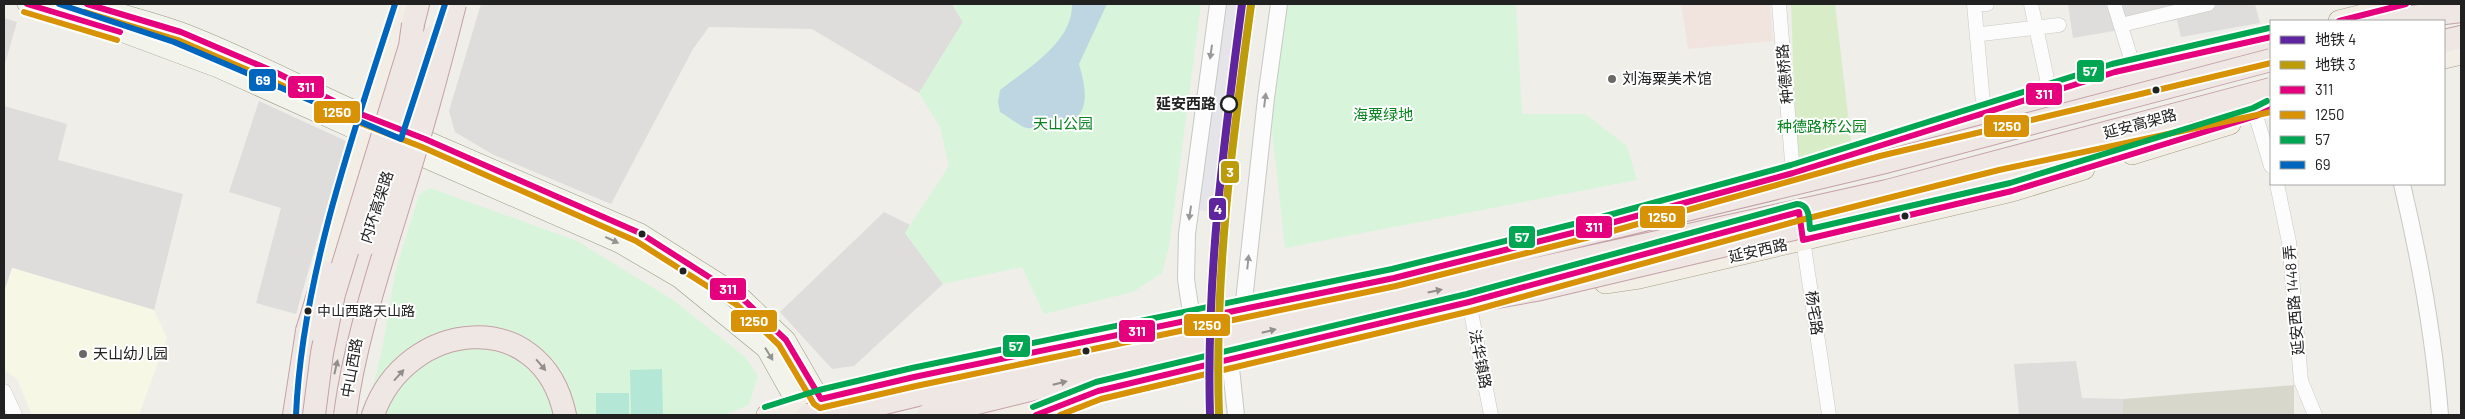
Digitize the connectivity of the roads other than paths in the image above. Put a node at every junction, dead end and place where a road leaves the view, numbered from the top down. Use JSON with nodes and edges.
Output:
{"nodes":[{"id":1,"x":27,"y":4,"type":"edge"},
{"id":2,"x":87,"y":4,"type":"edge"},
{"id":3,"x":445,"y":4,"type":"edge"},
{"id":4,"x":455,"y":4,"type":"edge"},
{"id":5,"x":1218,"y":4,"type":"edge"},
{"id":6,"x":1279,"y":4,"type":"edge"},
{"id":7,"x":1779,"y":4,"type":"edge"},
{"id":8,"x":1980,"y":4,"type":"edge"},
{"id":9,"x":2031,"y":4,"type":"edge"},
{"id":10,"x":2114,"y":4,"type":"edge"},
{"id":11,"x":2208,"y":4,"type":"edge"},
{"id":12,"x":2406,"y":4,"type":"edge"},
{"id":13,"x":412,"y":10,"type":"edge"},
{"id":14,"x":2461,"y":10,"type":"edge"},
{"id":15,"x":2369,"y":15,"type":"edge"},
{"id":16,"x":2344,"y":20,"type":"edge"},
{"id":17,"x":2411,"y":20,"type":"edge"},
{"id":18,"x":2427,"y":20,"type":"edge"},
{"id":19,"x":2059,"y":25,"type":"dead end"},
{"id":20,"x":2121,"y":25,"type":"junction"},
{"id":21,"x":2035,"y":28,"type":"junction"},
{"id":22,"x":1981,"y":34,"type":"dead end"},
{"id":23,"x":2270,"y":37,"type":"edge"},
{"id":24,"x":2461,"y":37,"type":"edge"},
{"id":25,"x":2445,"y":41,"type":"edge"},
{"id":26,"x":2270,"y":46,"type":"edge"},
{"id":27,"x":2270,"y":54,"type":"edge"},
{"id":28,"x":2461,"y":54,"type":"edge"},
{"id":29,"x":2445,"y":58,"type":"edge"},
{"id":30,"x":2270,"y":60,"type":"edge"},
{"id":31,"x":2134,"y":68,"type":"junction"},
{"id":32,"x":2270,"y":88,"type":"edge"},
{"id":33,"x":2057,"y":95,"type":"junction"},
{"id":34,"x":2236,"y":99,"type":"junction"},
{"id":35,"x":2266,"y":109,"type":"edge"},
{"id":36,"x":1984,"y":114,"type":"junction"},
{"id":37,"x":365,"y":126,"type":"junction"},
{"id":38,"x":410,"y":142,"type":"junction"},
{"id":39,"x":1878,"y":148,"type":"junction"},
{"id":40,"x":2270,"y":155,"type":"edge"},
{"id":41,"x":1793,"y":173,"type":"junction"},
{"id":42,"x":2277,"y":185,"type":"edge"},
{"id":43,"x":2402,"y":185,"type":"edge"},
{"id":44,"x":1799,"y":212,"type":"junction"},
{"id":45,"x":1803,"y":240,"type":"junction"},
{"id":46,"x":1394,"y":278,"type":"junction"},
{"id":47,"x":1469,"y":302,"type":"junction"},
{"id":48,"x":1243,"y":310,"type":"junction"},
{"id":49,"x":1404,"y":319,"type":"junction"},
{"id":50,"x":1192,"y":320,"type":"junction"},
{"id":51,"x":1121,"y":336,"type":"junction"},
{"id":52,"x":1230,"y":359,"type":"junction"},
{"id":53,"x":4,"y":391,"type":"edge"},
{"id":54,"x":1098,"y":391,"type":"junction"},
{"id":55,"x":876,"y":404,"type":"junction"},
{"id":56,"x":812,"y":410,"type":"edge"},
{"id":57,"x":15,"y":415,"type":"edge"},
{"id":58,"x":294,"y":415,"type":"edge"},
{"id":59,"x":305,"y":415,"type":"edge"},
{"id":60,"x":314,"y":415,"type":"edge"},
{"id":61,"x":330,"y":415,"type":"edge"},
{"id":62,"x":345,"y":415,"type":"edge"},
{"id":63,"x":373,"y":415,"type":"edge"},
{"id":64,"x":565,"y":415,"type":"edge"},
{"id":65,"x":767,"y":415,"type":"edge"},
{"id":66,"x":844,"y":415,"type":"edge"},
{"id":67,"x":928,"y":415,"type":"edge"},
{"id":68,"x":979,"y":415,"type":"edge"},
{"id":69,"x":1036,"y":415,"type":"edge"},
{"id":70,"x":1236,"y":415,"type":"edge"},
{"id":71,"x":1490,"y":415,"type":"edge"},
{"id":72,"x":1830,"y":415,"type":"edge"},
{"id":73,"x":2315,"y":415,"type":"edge"},
{"id":74,"x":2440,"y":415,"type":"edge"}],
"edges":[{"from":1,"to":37,"type":"main road"},
{"from":2,"to":37,"type":"main road"},
{"from":61,"to":3,"type":"highway","name":"内环高架路","one_way":true,"bridge":true},
{"from":4,"to":38,"type":"main road","name":"中山西路"},
{"from":4,"to":62,"type":"highway","bridge":true},
{"from":5,"to":50,"type":"street","one_way":true},
{"from":48,"to":6,"type":"street","one_way":true},
{"from":7,"to":41,"type":"street","name":"种德桥路"},
{"from":8,"to":36,"type":"street"},
{"from":9,"to":21,"type":"street"},
{"from":10,"to":20,"type":"street"},
{"from":11,"to":20,"type":"street"},
{"from":12,"to":15,"type":"main road"},
{"from":13,"to":37,"type":"main road"},
{"from":13,"to":58,"type":"highway","bridge":true},
{"from":13,"to":60,"type":"highway","name":"内环高架路","bridge":true},
{"from":14,"to":15,"type":"highway","bridge":true},
{"from":14,"to":17,"type":"main road"},
{"from":14,"to":18,"type":"highway","bridge":true},
{"from":15,"to":16,"type":"main road"},
{"from":19,"to":21,"type":"street"},
{"from":20,"to":31,"type":"street"},
{"from":21,"to":22,"type":"street"},
{"from":21,"to":33,"type":"street"},
{"from":23,"to":31,"type":"main road"},
{"from":24,"to":25,"type":"highway"},
{"from":26,"to":33,"type":"highway"},
{"from":27,"to":39,"type":"main road"},
{"from":28,"to":29,"type":"main road"},
{"from":30,"to":55,"type":"highway","name":"延安高架路","bridge":true},
{"from":31,"to":33,"type":"main road"},
{"from":32,"to":34,"type":"highway","name":"延安高架路","bridge":true},
{"from":33,"to":36,"type":"main road"},
{"from":33,"to":39,"type":"highway"},
{"from":34,"to":47,"type":"highway","bridge":true},
{"from":67,"to":34,"type":"highway","name":"延安高架路","one_way":true,"bridge":true},
{"from":35,"to":40,"type":"street"},
{"from":35,"to":44,"type":"main road","name":"延安西路"},
{"from":35,"to":45,"type":"main road","name":"延安西路"},
{"from":36,"to":39,"type":"main road"},
{"from":37,"to":38,"type":"main road"},
{"from":37,"to":59,"type":"main road"},
{"from":38,"to":56,"type":"main road"},
{"from":38,"to":62,"type":"main road","name":"中山西路"},
{"from":39,"to":41,"type":"main road"},
{"from":41,"to":46,"type":"main road"},
{"from":42,"to":73,"type":"street","name":"延安西路 1448 弄"},
{"from":43,"to":74,"type":"street"},
{"from":44,"to":45,"type":"street","name":"杨宅路"},
{"from":44,"to":47,"type":"main road","name":"延安西路"},
{"from":45,"to":47,"type":"main road","name":"延安西路"},
{"from":45,"to":72,"type":"street","name":"杨宅路"},
{"from":46,"to":48,"type":"main road"},
{"from":46,"to":49,"type":"main road"},
{"from":47,"to":49,"type":"main road","name":"延安西路"},
{"from":47,"to":71,"type":"street","name":"法华镇路"},
{"from":48,"to":50,"type":"main road"},
{"from":48,"to":52,"type":"street"},
{"from":49,"to":52,"type":"main road","name":"延安西路"},
{"from":50,"to":51,"type":"main road"},
{"from":50,"to":52,"type":"street"},
{"from":51,"to":56,"type":"main road"},
{"from":51,"to":66,"type":"main road"},
{"from":52,"to":54,"type":"main road","name":"延安西路"},
{"from":52,"to":70,"type":"street"},
{"from":53,"to":57,"type":"street"},
{"from":54,"to":68,"type":"main road","name":"延安西路"},
{"from":54,"to":69,"type":"main road","name":"延安西路"},
{"from":55,"to":56,"type":"highway","bridge":true},
{"from":55,"to":66,"type":"highway","name":"延安高架路","bridge":true},
{"from":56,"to":65,"type":"main road"},
{"from":63,"to":64,"type":"highway","one_way":true}]}
